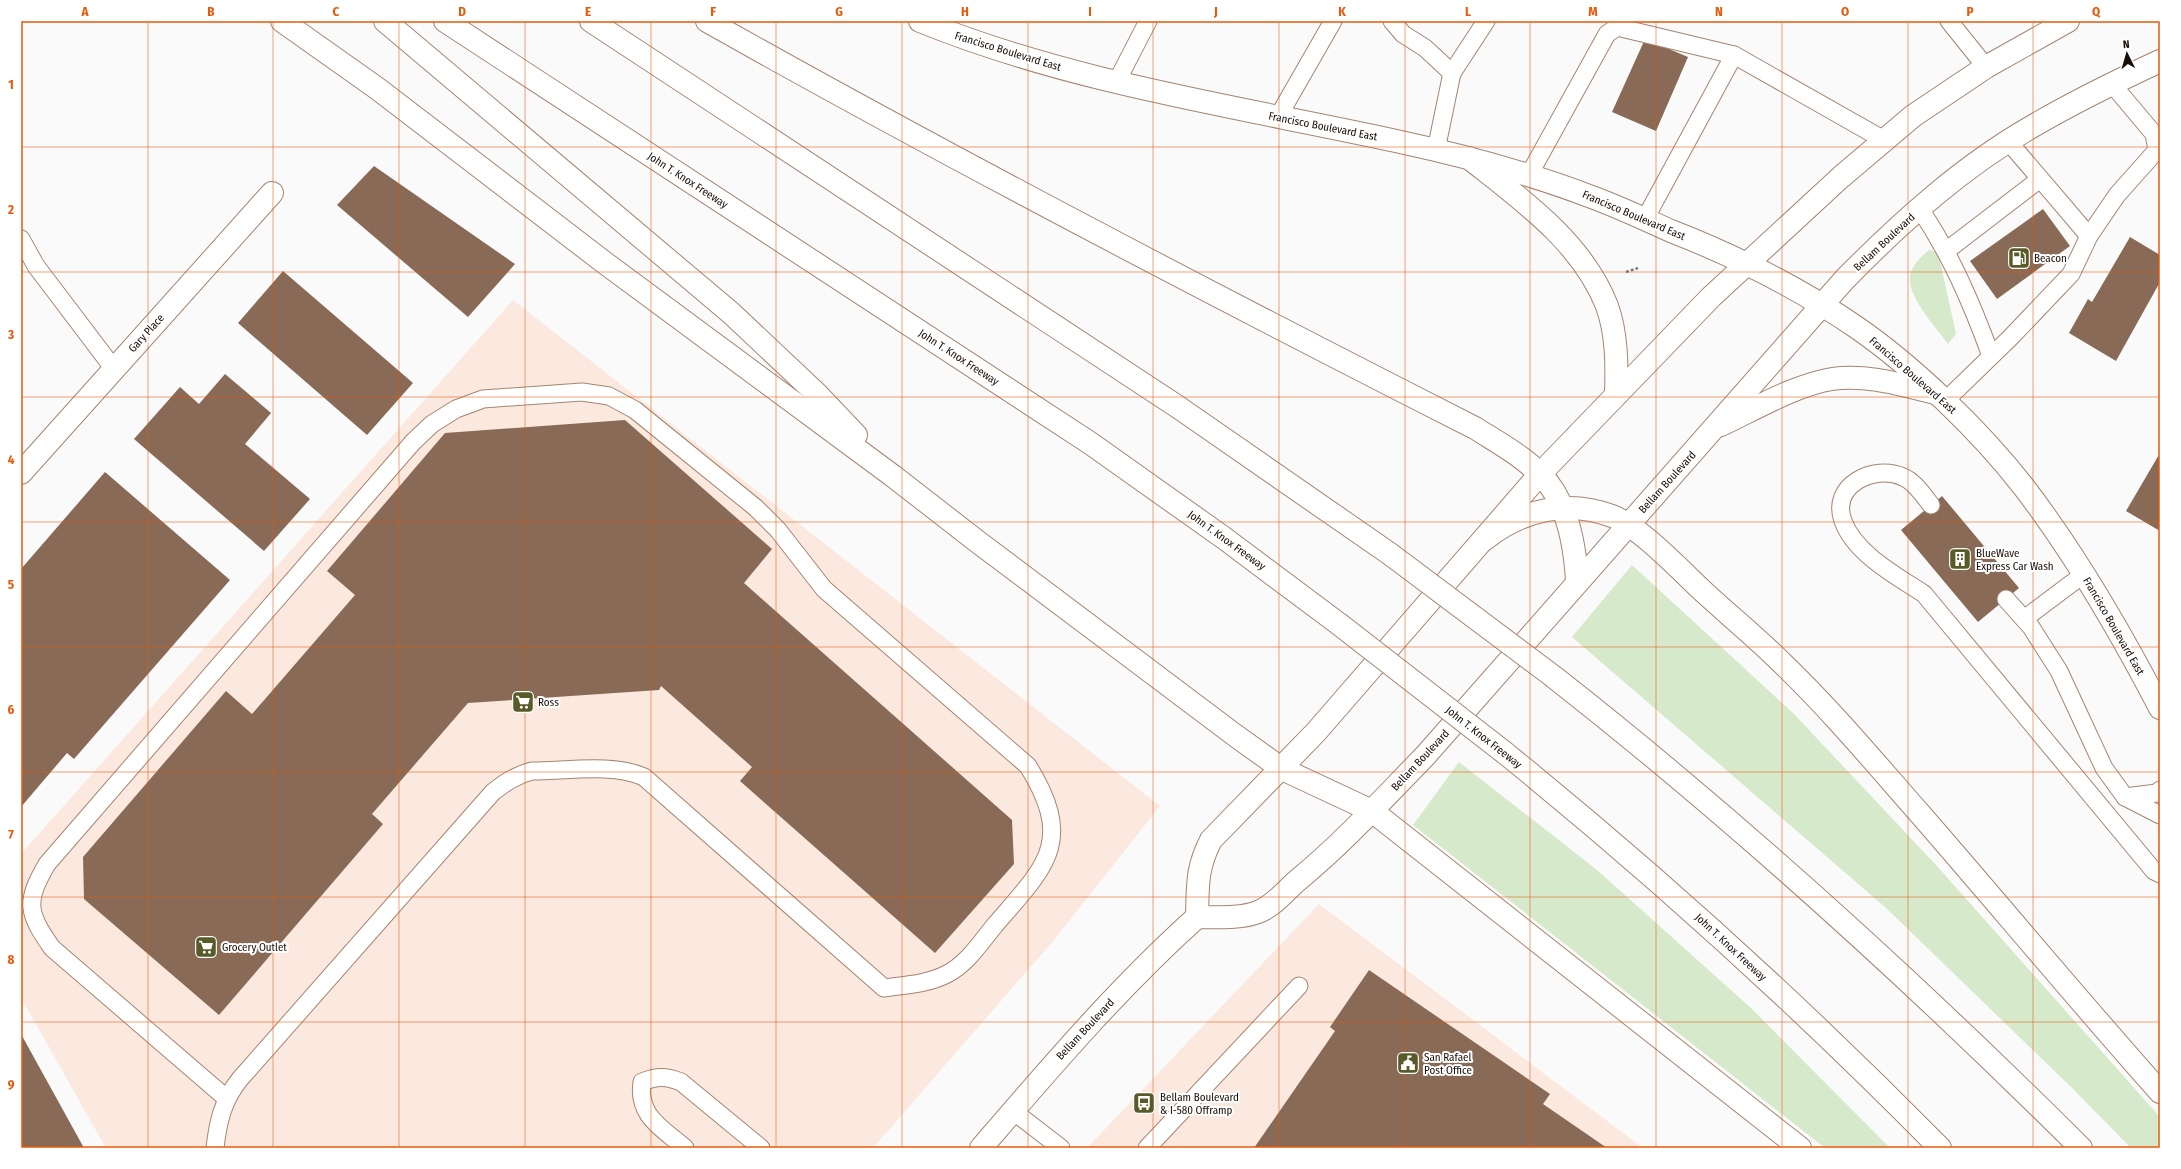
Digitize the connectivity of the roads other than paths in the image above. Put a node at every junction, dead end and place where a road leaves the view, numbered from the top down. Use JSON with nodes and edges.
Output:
{"nodes":[{"id":1,"x":282,"y":21,"type":"edge"},
{"id":2,"x":385,"y":21,"type":"edge"},
{"id":3,"x":445,"y":21,"type":"edge"},
{"id":4,"x":591,"y":21,"type":"edge"},
{"id":5,"x":707,"y":21,"type":"edge"},
{"id":6,"x":920,"y":21,"type":"edge"},
{"id":7,"x":1148,"y":21,"type":"edge"},
{"id":8,"x":1392,"y":21,"type":"edge"},
{"id":9,"x":1486,"y":21,"type":"edge"},
{"id":10,"x":1949,"y":21,"type":"edge"},
{"id":11,"x":2068,"y":21,"type":"edge"},
{"id":12,"x":1328,"y":23,"type":"edge"},
{"id":13,"x":1734,"y":55,"type":"junction"},
{"id":14,"x":2160,"y":61,"type":"edge"},
{"id":15,"x":1986,"y":67,"type":"junction"},
{"id":16,"x":1452,"y":72,"type":"junction"},
{"id":17,"x":1116,"y":83,"type":"junction"},
{"id":18,"x":2112,"y":84,"type":"junction"},
{"id":19,"x":1278,"y":117,"type":"junction"},
{"id":20,"x":1884,"y":140,"type":"junction"},
{"id":21,"x":2008,"y":141,"type":"junction"},
{"id":22,"x":1436,"y":150,"type":"junction"},
{"id":23,"x":1469,"y":158,"type":"junction"},
{"id":24,"x":1529,"y":175,"type":"junction"},
{"id":25,"x":2040,"y":179,"type":"junction"},
{"id":26,"x":272,"y":193,"type":"dead end"},
{"id":27,"x":1920,"y":209,"type":"junction"},
{"id":28,"x":1645,"y":219,"type":"junction"},
{"id":29,"x":2089,"y":236,"type":"junction"},
{"id":30,"x":21,"y":239,"type":"edge"},
{"id":31,"x":1946,"y":251,"type":"junction"},
{"id":32,"x":1746,"y":264,"type":"junction"},
{"id":33,"x":1822,"y":306,"type":"junction"},
{"id":34,"x":1992,"y":356,"type":"junction"},
{"id":35,"x":114,"y":368,"type":"junction"},
{"id":36,"x":1616,"y":394,"type":"junction"},
{"id":37,"x":1940,"y":398,"type":"junction"},
{"id":38,"x":1715,"y":428,"type":"junction"},
{"id":39,"x":21,"y":472,"type":"edge"},
{"id":40,"x":1540,"y":474,"type":"junction"},
{"id":41,"x":893,"y":476,"type":"junction"},
{"id":42,"x":1931,"y":505,"type":"dead end"},
{"id":43,"x":1561,"y":508,"type":"junction"},
{"id":44,"x":1629,"y":524,"type":"junction"},
{"id":45,"x":1485,"y":539,"type":"junction"},
{"id":46,"x":2084,"y":574,"type":"junction"},
{"id":47,"x":1577,"y":582,"type":"junction"},
{"id":48,"x":2006,"y":599,"type":"dead end"},
{"id":49,"x":2024,"y":619,"type":"junction"},
{"id":50,"x":2160,"y":708,"type":"edge"},
{"id":51,"x":1282,"y":769,"type":"junction"},
{"id":52,"x":2160,"y":790,"type":"edge"},
{"id":53,"x":2125,"y":797,"type":"junction"},
{"id":54,"x":1372,"y":811,"type":"junction"},
{"id":55,"x":2160,"y":815,"type":"edge"},
{"id":56,"x":2160,"y":874,"type":"edge"},
{"id":57,"x":1197,"y":917,"type":"junction"},
{"id":58,"x":1299,"y":986,"type":"dead end"},
{"id":59,"x":2160,"y":1092,"type":"edge"},
{"id":60,"x":226,"y":1098,"type":"junction"},
{"id":61,"x":1012,"y":1111,"type":"junction"},
{"id":62,"x":215,"y":1148,"type":"edge"},
{"id":63,"x":686,"y":1148,"type":"edge"},
{"id":64,"x":761,"y":1148,"type":"edge"},
{"id":65,"x":981,"y":1148,"type":"edge"},
{"id":66,"x":1061,"y":1148,"type":"edge"},
{"id":67,"x":1147,"y":1148,"type":"edge"},
{"id":68,"x":1800,"y":1148,"type":"edge"},
{"id":69,"x":1940,"y":1148,"type":"edge"},
{"id":70,"x":2081,"y":1148,"type":"edge"}],
"edges":[{"from":1,"to":41,"type":"main road"},
{"from":2,"to":41,"type":"main road"},
{"from":3,"to":69,"type":"main road","name":"John T. Knox Freeway","bridge":true},
{"from":4,"to":70,"type":"main road","bridge":true},
{"from":5,"to":40,"type":"main road"},
{"from":6,"to":17,"type":"main road","name":"Francisco Boulevard East"},
{"from":7,"to":17,"type":"lane"},
{"from":8,"to":16,"type":"lane"},
{"from":9,"to":16,"type":"lane"},
{"from":10,"to":15,"type":"lane"},
{"from":11,"to":15,"type":"main road"},
{"from":12,"to":19,"type":"lane"},
{"from":13,"to":20,"type":"lane"},
{"from":13,"to":24,"type":"lane"},
{"from":13,"to":28,"type":"lane"},
{"from":14,"to":18,"type":"main road","name":"Bellam Boulevard"},
{"from":15,"to":20,"type":"main road"},
{"from":16,"to":22,"type":"lane"},
{"from":17,"to":19,"type":"main road","name":"Francisco Boulevard East"},
{"from":18,"to":21,"type":"main road","name":"Bellam Boulevard"},
{"from":18,"to":29,"type":"lane"},
{"from":19,"to":22,"type":"main road","name":"Francisco Boulevard East"},
{"from":20,"to":32,"type":"main road"},
{"from":21,"to":25,"type":"lane"},
{"from":21,"to":27,"type":"main road","name":"Bellam Boulevard"},
{"from":22,"to":23,"type":"main road","name":"Francisco Boulevard East"},
{"from":23,"to":24,"type":"main road","name":"Francisco Boulevard East"},
{"from":23,"to":36,"type":"main road"},
{"from":24,"to":28,"type":"main road","name":"Francisco Boulevard East"},
{"from":25,"to":29,"type":"lane"},
{"from":25,"to":31,"type":"lane"},
{"from":26,"to":35,"type":"main road","name":"Gary Place"},
{"from":27,"to":31,"type":"lane"},
{"from":27,"to":33,"type":"main road","name":"Bellam Boulevard"},
{"from":28,"to":32,"type":"main road","name":"Francisco Boulevard East"},
{"from":29,"to":34,"type":"lane"},
{"from":30,"to":35,"type":"lane"},
{"from":31,"to":34,"type":"lane"},
{"from":32,"to":33,"type":"main road","name":"Francisco Boulevard East"},
{"from":32,"to":36,"type":"main road"},
{"from":33,"to":37,"type":"main road","name":"Francisco Boulevard East"},
{"from":33,"to":38,"type":"main road","name":"Bellam Boulevard"},
{"from":34,"to":37,"type":"lane"},
{"from":35,"to":39,"type":"main road","name":"Gary Place"},
{"from":36,"to":40,"type":"main road"},
{"from":37,"to":38,"type":"main road"},
{"from":37,"to":46,"type":"main road","name":"Francisco Boulevard East"},
{"from":38,"to":44,"type":"main road","name":"Bellam Boulevard"},
{"from":40,"to":43,"type":"main road"},
{"from":40,"to":45,"type":"main road"},
{"from":41,"to":51,"type":"main road"},
{"from":42,"to":56,"type":"lane"},
{"from":43,"to":44,"type":"main road"},
{"from":43,"to":45,"type":"main road"},
{"from":43,"to":47,"type":"main road"},
{"from":44,"to":47,"type":"main road","name":"Bellam Boulevard"},
{"from":44,"to":59,"type":"main road"},
{"from":45,"to":51,"type":"main road"},
{"from":46,"to":49,"type":"lane"},
{"from":46,"to":50,"type":"main road","name":"Francisco Boulevard East"},
{"from":47,"to":54,"type":"main road","name":"Bellam Boulevard"},
{"from":48,"to":49,"type":"lane"},
{"from":49,"to":53,"type":"lane"},
{"from":51,"to":54,"type":"main road"},
{"from":51,"to":57,"type":"main road"},
{"from":52,"to":53,"type":"lane"},
{"from":53,"to":55,"type":"lane"},
{"from":54,"to":57,"type":"main road","name":"Bellam Boulevard"},
{"from":54,"to":68,"type":"main road"},
{"from":57,"to":61,"type":"main road","name":"Bellam Boulevard"},
{"from":58,"to":67,"type":"lane"},
{"from":60,"to":60,"type":"lane"},
{"from":60,"to":62,"type":"lane"},
{"from":61,"to":65,"type":"main road","name":"Bellam Boulevard"},
{"from":61,"to":66,"type":"lane"},
{"from":63,"to":64,"type":"lane"}]}
